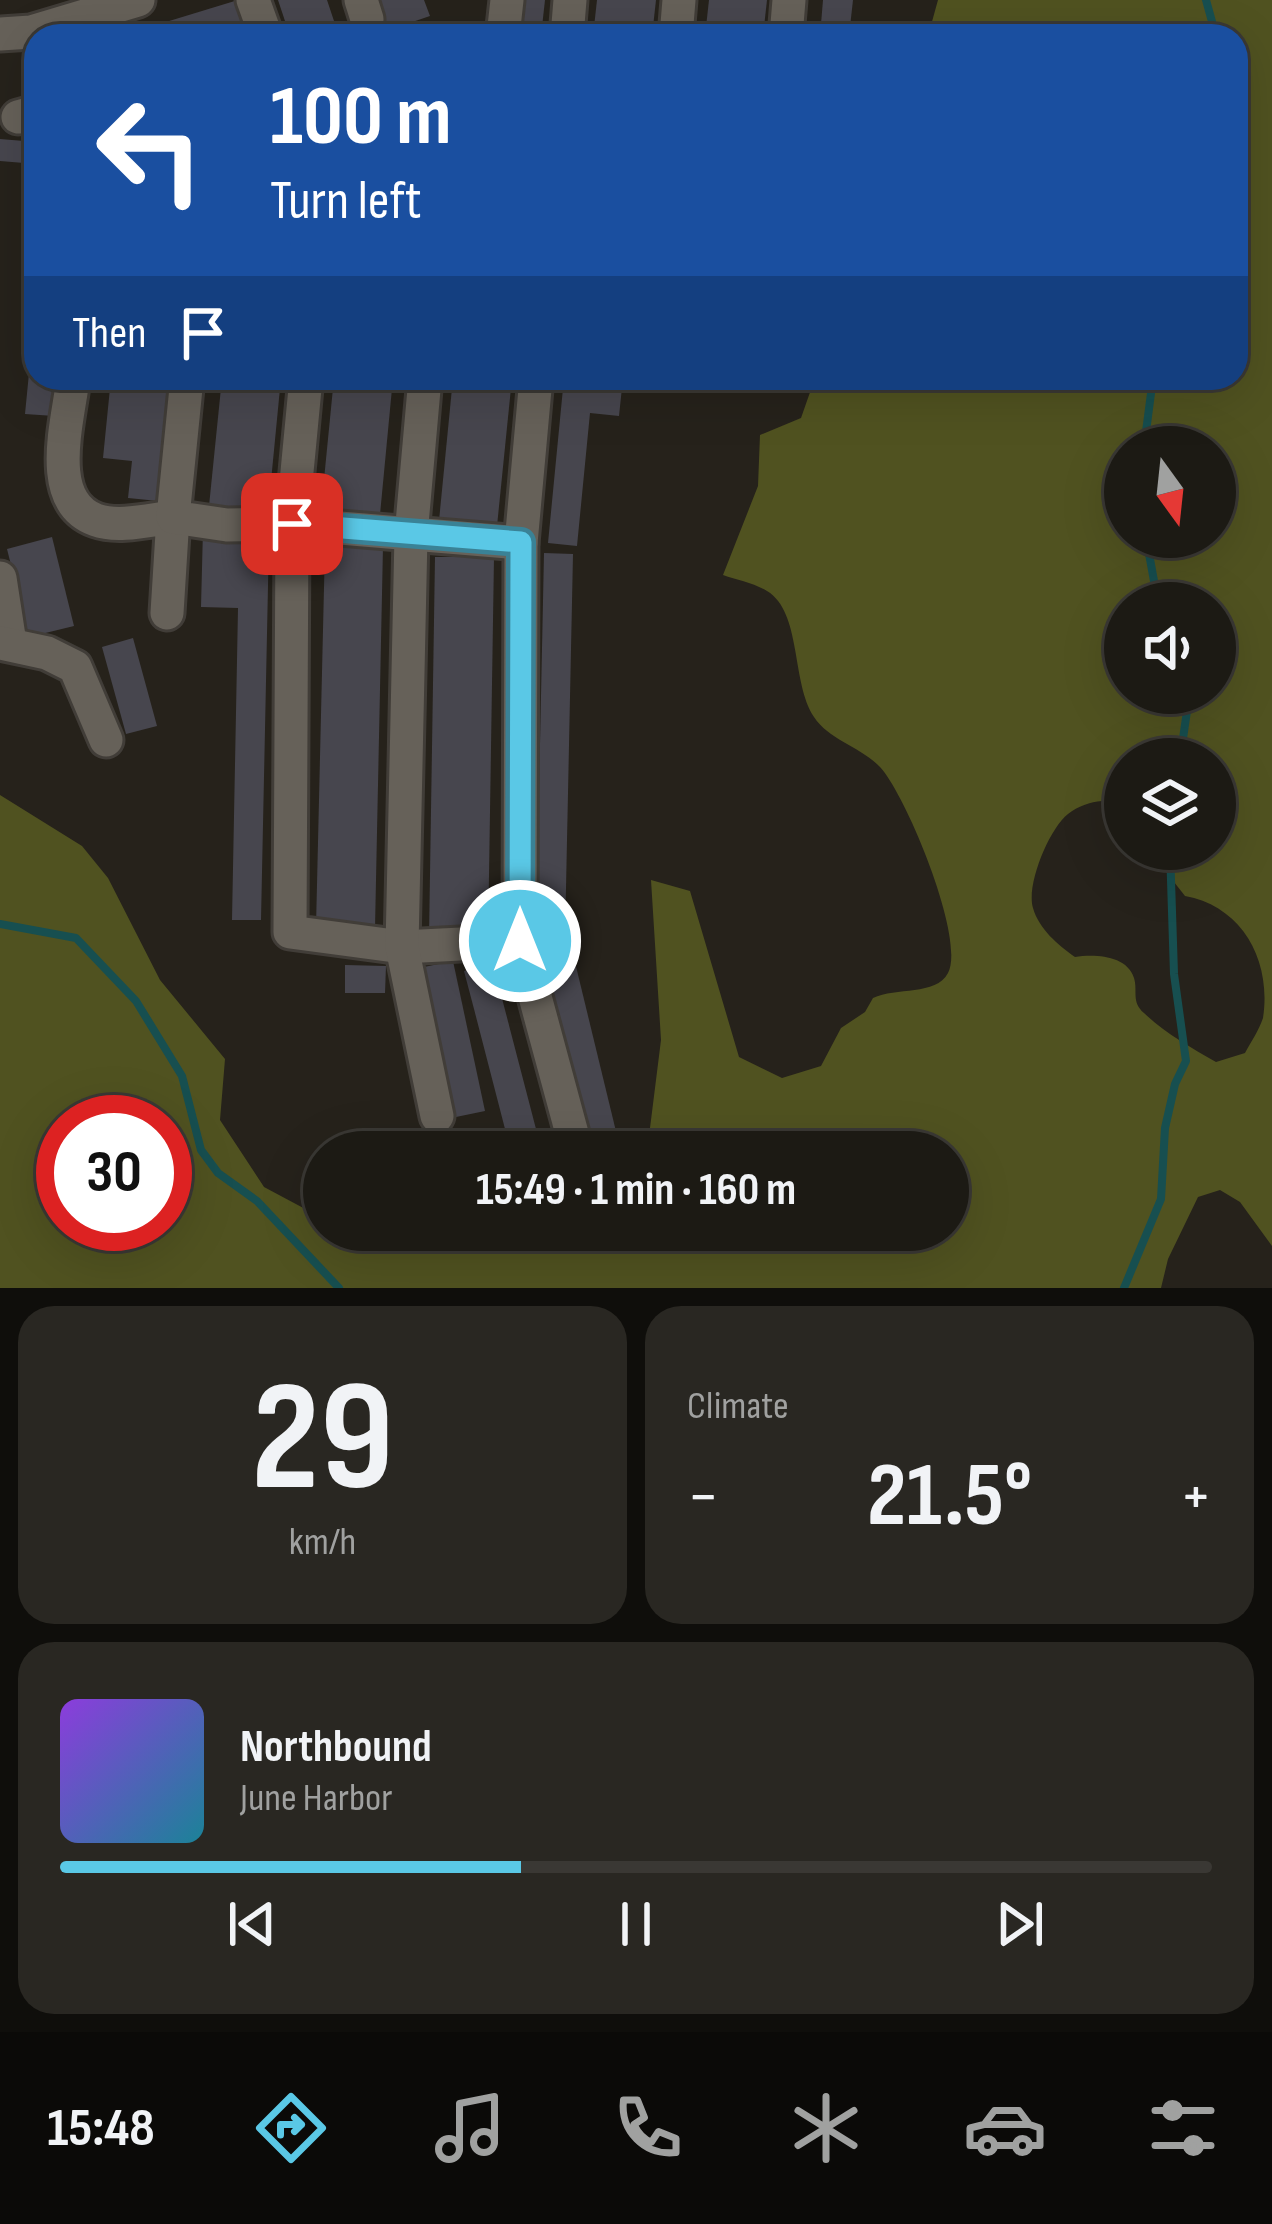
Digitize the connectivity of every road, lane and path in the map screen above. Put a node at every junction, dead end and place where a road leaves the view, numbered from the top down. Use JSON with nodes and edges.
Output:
{"nodes":[{"id":1,"x":138,"y":0,"type":"edge"},
{"id":2,"x":74,"y":9,"type":"edge"},
{"id":3,"x":46,"y":24,"type":"edge"},
{"id":4,"x":73,"y":390,"type":"edge"},
{"id":5,"x":186,"y":390,"type":"edge"},
{"id":6,"x":305,"y":390,"type":"edge"},
{"id":7,"x":424,"y":390,"type":"edge"},
{"id":8,"x":535,"y":390,"type":"edge"},
{"id":9,"x":173,"y":518,"type":"junction"},
{"id":10,"x":292,"y":524,"type":"junction"},
{"id":11,"x":411,"y":535,"type":"junction"},
{"id":12,"x":521,"y":542,"type":"junction"},
{"id":13,"x":0,"y":578,"type":"edge"},
{"id":14,"x":166,"y":614,"type":"dead end"},
{"id":15,"x":5,"y":643,"type":"edge"},
{"id":16,"x":106,"y":740,"type":"dead end"},
{"id":17,"x":520,"y":941,"type":"junction"},
{"id":18,"x":403,"y":947,"type":"junction"},
{"id":19,"x":437,"y":1116,"type":"dead end"},
{"id":20,"x":572,"y":1131,"type":"edge"}],
"edges":[{"from":1,"to":2,"type":"street"},
{"from":2,"to":3,"type":"street"},
{"from":4,"to":9,"type":"street"},
{"from":5,"to":9,"type":"street"},
{"from":6,"to":10,"type":"street"},
{"from":7,"to":11,"type":"street"},
{"from":8,"to":12,"type":"street"},
{"from":9,"to":10,"type":"street"},
{"from":9,"to":14,"type":"street"},
{"from":10,"to":11,"type":"street"},
{"from":10,"to":18,"type":"street"},
{"from":11,"to":12,"type":"street"},
{"from":11,"to":18,"type":"street"},
{"from":12,"to":17,"type":"street"},
{"from":13,"to":15,"type":"street"},
{"from":15,"to":16,"type":"street"},
{"from":17,"to":18,"type":"street"},
{"from":17,"to":20,"type":"street"},
{"from":18,"to":19,"type":"street"}]}
